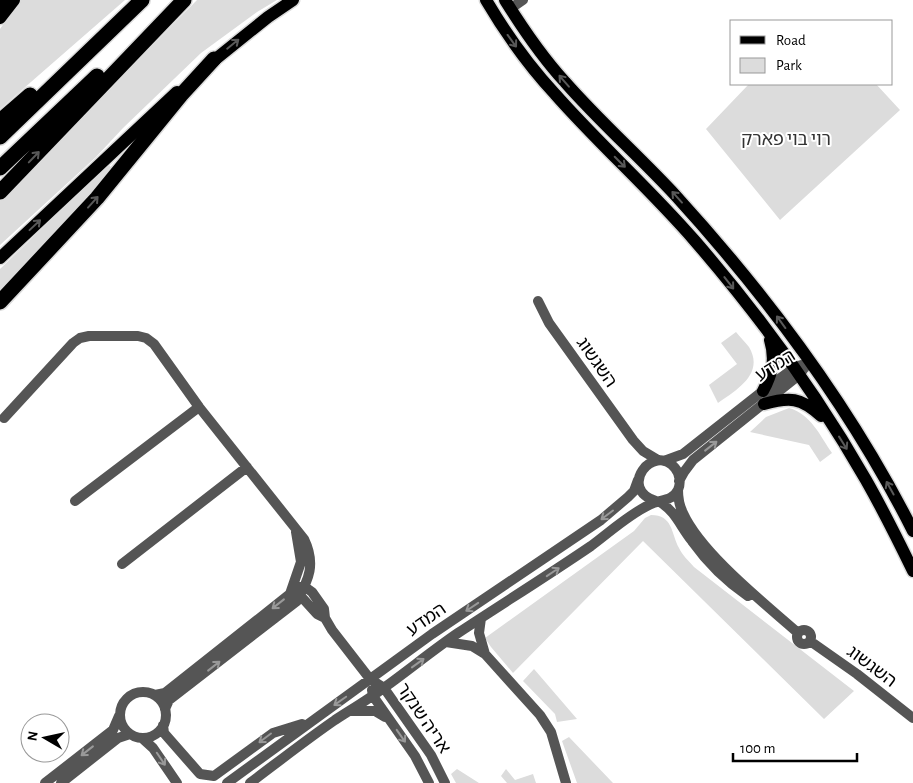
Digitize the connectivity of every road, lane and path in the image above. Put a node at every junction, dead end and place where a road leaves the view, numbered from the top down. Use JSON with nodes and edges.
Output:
{"nodes":[{"id":1,"x":14,"y":0,"type":"edge"},
{"id":2,"x":142,"y":0,"type":"edge"},
{"id":3,"x":179,"y":0,"type":"edge"},
{"id":4,"x":184,"y":0,"type":"edge"},
{"id":5,"x":293,"y":0,"type":"edge"},
{"id":6,"x":486,"y":0,"type":"edge"},
{"id":7,"x":523,"y":0,"type":"edge"},
{"id":8,"x":508,"y":4,"type":"edge"},
{"id":9,"x":0,"y":18,"type":"edge"},
{"id":10,"x":122,"y":19,"type":"junction"},
{"id":11,"x":214,"y":59,"type":"junction"},
{"id":12,"x":0,"y":120,"type":"edge"},
{"id":13,"x":0,"y":137,"type":"edge"},
{"id":14,"x":0,"y":168,"type":"edge"},
{"id":15,"x":0,"y":192,"type":"edge"},
{"id":16,"x":0,"y":258,"type":"edge"},
{"id":17,"x":538,"y":301,"type":"dead end"},
{"id":18,"x":0,"y":302,"type":"edge"},
{"id":19,"x":765,"y":329,"type":"junction"},
{"id":20,"x":809,"y":362,"type":"junction"},
{"id":21,"x":796,"y":372,"type":"junction"},
{"id":22,"x":763,"y":391,"type":"junction"},
{"id":23,"x":764,"y":404,"type":"junction"},
{"id":24,"x":199,"y":407,"type":"junction"},
{"id":25,"x":4,"y":418,"type":"dead end"},
{"id":26,"x":833,"y":427,"type":"junction"},
{"id":27,"x":633,"y":440,"type":"junction"},
{"id":28,"x":661,"y":461,"type":"junction"},
{"id":29,"x":247,"y":467,"type":"junction"},
{"id":30,"x":640,"y":475,"type":"junction"},
{"id":31,"x":678,"y":486,"type":"junction"},
{"id":32,"x":75,"y":501,"type":"dead end"},
{"id":33,"x":658,"y":502,"type":"junction"},
{"id":34,"x":296,"y":528,"type":"junction"},
{"id":35,"x":913,"y":531,"type":"edge"},
{"id":36,"x":122,"y":564,"type":"dead end"},
{"id":37,"x":913,"y":571,"type":"edge"},
{"id":38,"x":294,"y":586,"type":"junction"},
{"id":39,"x":302,"y":592,"type":"junction"},
{"id":40,"x":776,"y":614,"type":"junction"},
{"id":41,"x":481,"y":618,"type":"junction"},
{"id":42,"x":446,"y":642,"type":"junction"},
{"id":43,"x":485,"y":654,"type":"junction"},
{"id":44,"x":398,"y":678,"type":"junction"},
{"id":45,"x":370,"y":679,"type":"junction"},
{"id":46,"x":384,"y":688,"type":"junction"},
{"id":47,"x":155,"y":695,"type":"junction"},
{"id":48,"x":372,"y":696,"type":"junction"},
{"id":49,"x":165,"y":709,"type":"junction"},
{"id":50,"x":400,"y":710,"type":"junction"},
{"id":51,"x":350,"y":711,"type":"junction"},
{"id":52,"x":120,"y":716,"type":"junction"},
{"id":53,"x":913,"y":718,"type":"edge"},
{"id":54,"x":311,"y":722,"type":"junction"},
{"id":55,"x":391,"y":722,"type":"junction"},
{"id":56,"x":164,"y":725,"type":"junction"},
{"id":57,"x":130,"y":734,"type":"junction"},
{"id":58,"x":142,"y":738,"type":"junction"},
{"id":59,"x":561,"y":765,"type":"junction"},
{"id":60,"x":45,"y":783,"type":"edge"},
{"id":61,"x":61,"y":783,"type":"edge"},
{"id":62,"x":177,"y":783,"type":"edge"},
{"id":63,"x":227,"y":783,"type":"edge"},
{"id":64,"x":250,"y":783,"type":"edge"},
{"id":65,"x":430,"y":783,"type":"edge"},
{"id":66,"x":445,"y":783,"type":"edge"},
{"id":67,"x":557,"y":783,"type":"edge"},
{"id":68,"x":566,"y":783,"type":"edge"}],
"edges":[{"from":1,"to":9,"type":"main road"},
{"from":2,"to":10,"type":"highway"},
{"from":3,"to":14,"type":"highway"},
{"from":15,"to":4,"type":"highway","one_way":true},
{"from":11,"to":5,"type":"main road","one_way":true},
{"from":6,"to":19,"type":"main road","one_way":true},
{"from":7,"to":8,"type":"street"},
{"from":20,"to":8,"type":"main road","one_way":true},
{"from":10,"to":12,"type":"highway"},
{"from":10,"to":13,"type":"highway"},
{"from":16,"to":11,"type":"main road","one_way":true},
{"from":18,"to":11,"type":"highway","one_way":true},
{"from":17,"to":27,"type":"street","name":"השגשוג"},
{"from":19,"to":21,"type":"main road"},
{"from":19,"to":22,"type":"main road"},
{"from":20,"to":21,"type":"street","name":"המדע"},
{"from":35,"to":20,"type":"main road","one_way":true},
{"from":21,"to":22,"type":"street","name":"המדע"},
{"from":21,"to":23,"type":"street","name":"המדע"},
{"from":21,"to":26,"type":"main road"},
{"from":22,"to":28,"type":"street","name":"המדע"},
{"from":23,"to":26,"type":"main road"},
{"from":31,"to":23,"type":"street","name":"המדע","one_way":true},
{"from":24,"to":25,"type":"street"},
{"from":24,"to":29,"type":"street"},
{"from":24,"to":32,"type":"street"},
{"from":26,"to":37,"type":"main road","one_way":true},
{"from":27,"to":28,"type":"street","name":"השגשוג"},
{"from":27,"to":30,"type":"street","name":"השגשוג"},
{"from":28,"to":30,"type":"street"},
{"from":28,"to":31,"type":"street"},
{"from":29,"to":34,"type":"street"},
{"from":29,"to":36,"type":"street"},
{"from":30,"to":33,"type":"street"},
{"from":30,"to":45,"type":"street","name":"המדע","one_way":true},
{"from":31,"to":33,"type":"street"},
{"from":31,"to":40,"type":"street"},
{"from":33,"to":40,"type":"street"},
{"from":41,"to":33,"type":"street","name":"המדע","one_way":true},
{"from":34,"to":38,"type":"street"},
{"from":34,"to":39,"type":"street"},
{"from":38,"to":39,"type":"street"},
{"from":38,"to":47,"type":"street","one_way":true},
{"from":39,"to":45,"type":"street"},
{"from":49,"to":39,"type":"street","one_way":true},
{"from":40,"to":53,"type":"street","name":"השגשוג"},
{"from":41,"to":42,"type":"street","name":"המדע"},
{"from":41,"to":43,"type":"street"},
{"from":42,"to":43,"type":"street"},
{"from":44,"to":42,"type":"street","name":"המדע","one_way":true},
{"from":43,"to":59,"type":"street"},
{"from":44,"to":46,"type":"street","name":"המדע"},
{"from":44,"to":50,"type":"street"},
{"from":45,"to":46,"type":"street","name":"אריה שנקר"},
{"from":45,"to":48,"type":"street","name":"אריה שנקר"},
{"from":45,"to":54,"type":"street","name":"המדע","one_way":true},
{"from":46,"to":48,"type":"street","name":"המדע"},
{"from":46,"to":50,"type":"street","name":"אריה שנקר"},
{"from":47,"to":49,"type":"street"},
{"from":47,"to":52,"type":"street"},
{"from":48,"to":51,"type":"street","name":"המדע"},
{"from":48,"to":55,"type":"street","name":"אריה שנקר"},
{"from":49,"to":56,"type":"street"},
{"from":50,"to":66,"type":"street","name":"אריה שנקר"},
{"from":51,"to":55,"type":"street"},
{"from":51,"to":64,"type":"street","name":"המדע"},
{"from":52,"to":57,"type":"street"},
{"from":52,"to":60,"type":"street","one_way":true},
{"from":54,"to":56,"type":"street","one_way":true},
{"from":54,"to":63,"type":"street","name":"המדע"},
{"from":55,"to":65,"type":"street","name":"אריה שנקר","one_way":true},
{"from":56,"to":58,"type":"street"},
{"from":57,"to":58,"type":"street"},
{"from":57,"to":61,"type":"street"},
{"from":58,"to":62,"type":"street","one_way":true},
{"from":59,"to":67,"type":"street"},
{"from":59,"to":68,"type":"street"}]}
